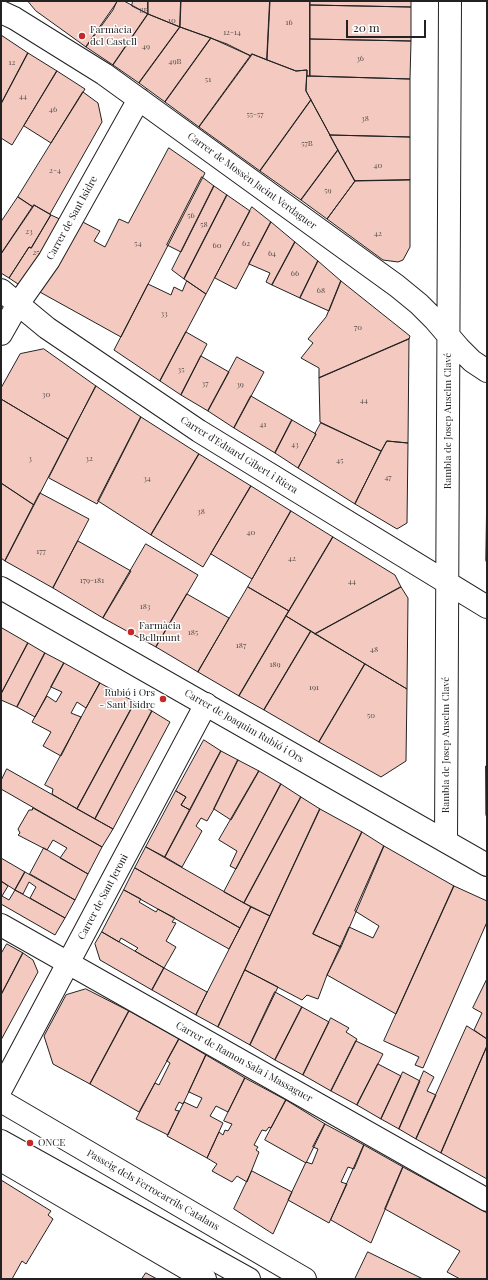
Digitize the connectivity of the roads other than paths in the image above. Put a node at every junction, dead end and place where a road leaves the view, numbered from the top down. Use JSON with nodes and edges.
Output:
{"nodes":[{"id":1,"x":450,"y":1,"type":"edge"},
{"id":2,"x":1,"y":12,"type":"edge"},
{"id":3,"x":139,"y":99,"type":"junction"},
{"id":4,"x":1,"y":290,"type":"edge"},
{"id":5,"x":18,"y":304,"type":"junction"},
{"id":6,"x":1,"y":334,"type":"edge"},
{"id":7,"x":448,"y":335,"type":"junction"},
{"id":8,"x":487,"y":371,"type":"edge"},
{"id":9,"x":447,"y":583,"type":"junction"},
{"id":10,"x":1,"y":588,"type":"edge"},
{"id":11,"x":487,"y":607,"type":"edge"},
{"id":12,"x":206,"y":704,"type":"junction"},
{"id":13,"x":446,"y":841,"type":"junction"},
{"id":14,"x":487,"y":865,"type":"edge"},
{"id":15,"x":1,"y":925,"type":"edge"},
{"id":16,"x":68,"y":963,"type":"junction"},
{"id":17,"x":1,"y":1089,"type":"edge"},
{"id":18,"x":1,"y":1101,"type":"edge"},
{"id":19,"x":1,"y":1141,"type":"edge"},
{"id":20,"x":1,"y":1160,"type":"edge"},
{"id":21,"x":487,"y":1200,"type":"edge"},
{"id":22,"x":205,"y":1279,"type":"edge"},
{"id":23,"x":249,"y":1279,"type":"edge"},
{"id":24,"x":305,"y":1279,"type":"edge"}],
"edges":[{"from":1,"to":7,"type":"street","name":"Rambla de Josep Anselm Clavé"},
{"from":2,"to":3,"type":"street","name":"Carrer de Mossèn Jacint Verdaguer"},
{"from":3,"to":5,"type":"street","name":"Carrer de Sant Isidre"},
{"from":3,"to":7,"type":"street","name":"Carrer de Mossèn Jacint Verdaguer"},
{"from":4,"to":5,"type":"street","name":"Carrer d'Eduard Gibert i Riera"},
{"from":5,"to":6,"type":"street","name":"Carrer de Sant Isidre"},
{"from":5,"to":9,"type":"street","name":"Carrer d'Eduard Gibert i Riera"},
{"from":7,"to":8,"type":"street","name":"Carrer de Mossèn Jacint Verdaguer"},
{"from":7,"to":9,"type":"street","name":"Rambla de Josep Anselm Clavé"},
{"from":9,"to":11,"type":"street","name":"Carrer d'Eduard Gibert i Riera"},
{"from":9,"to":13,"type":"street","name":"Rambla de Josep Anselm Clavé"},
{"from":10,"to":12,"type":"street","name":"Carrer de Joaquim Rubió i Ors"},
{"from":12,"to":13,"type":"street","name":"Carrer de Joaquim Rubió i Ors"},
{"from":12,"to":16,"type":"street","name":"Carrer de Sant Jeroni"},
{"from":13,"to":14,"type":"street","name":"Carrer de Joaquim Rubió i Ors"},
{"from":15,"to":16,"type":"street","name":"Carrer de Ramon Sala i Massaguer"},
{"from":16,"to":17,"type":"street","name":"Carrer de Sant Jeroni"},
{"from":16,"to":21,"type":"street","name":"Carrer de Ramon Sala i Massaguer"},
{"from":18,"to":24,"type":"street","name":"Passeig dels Ferrocarrils Catalans"},
{"from":19,"to":23,"type":"street"},
{"from":20,"to":22,"type":"street"}]}
